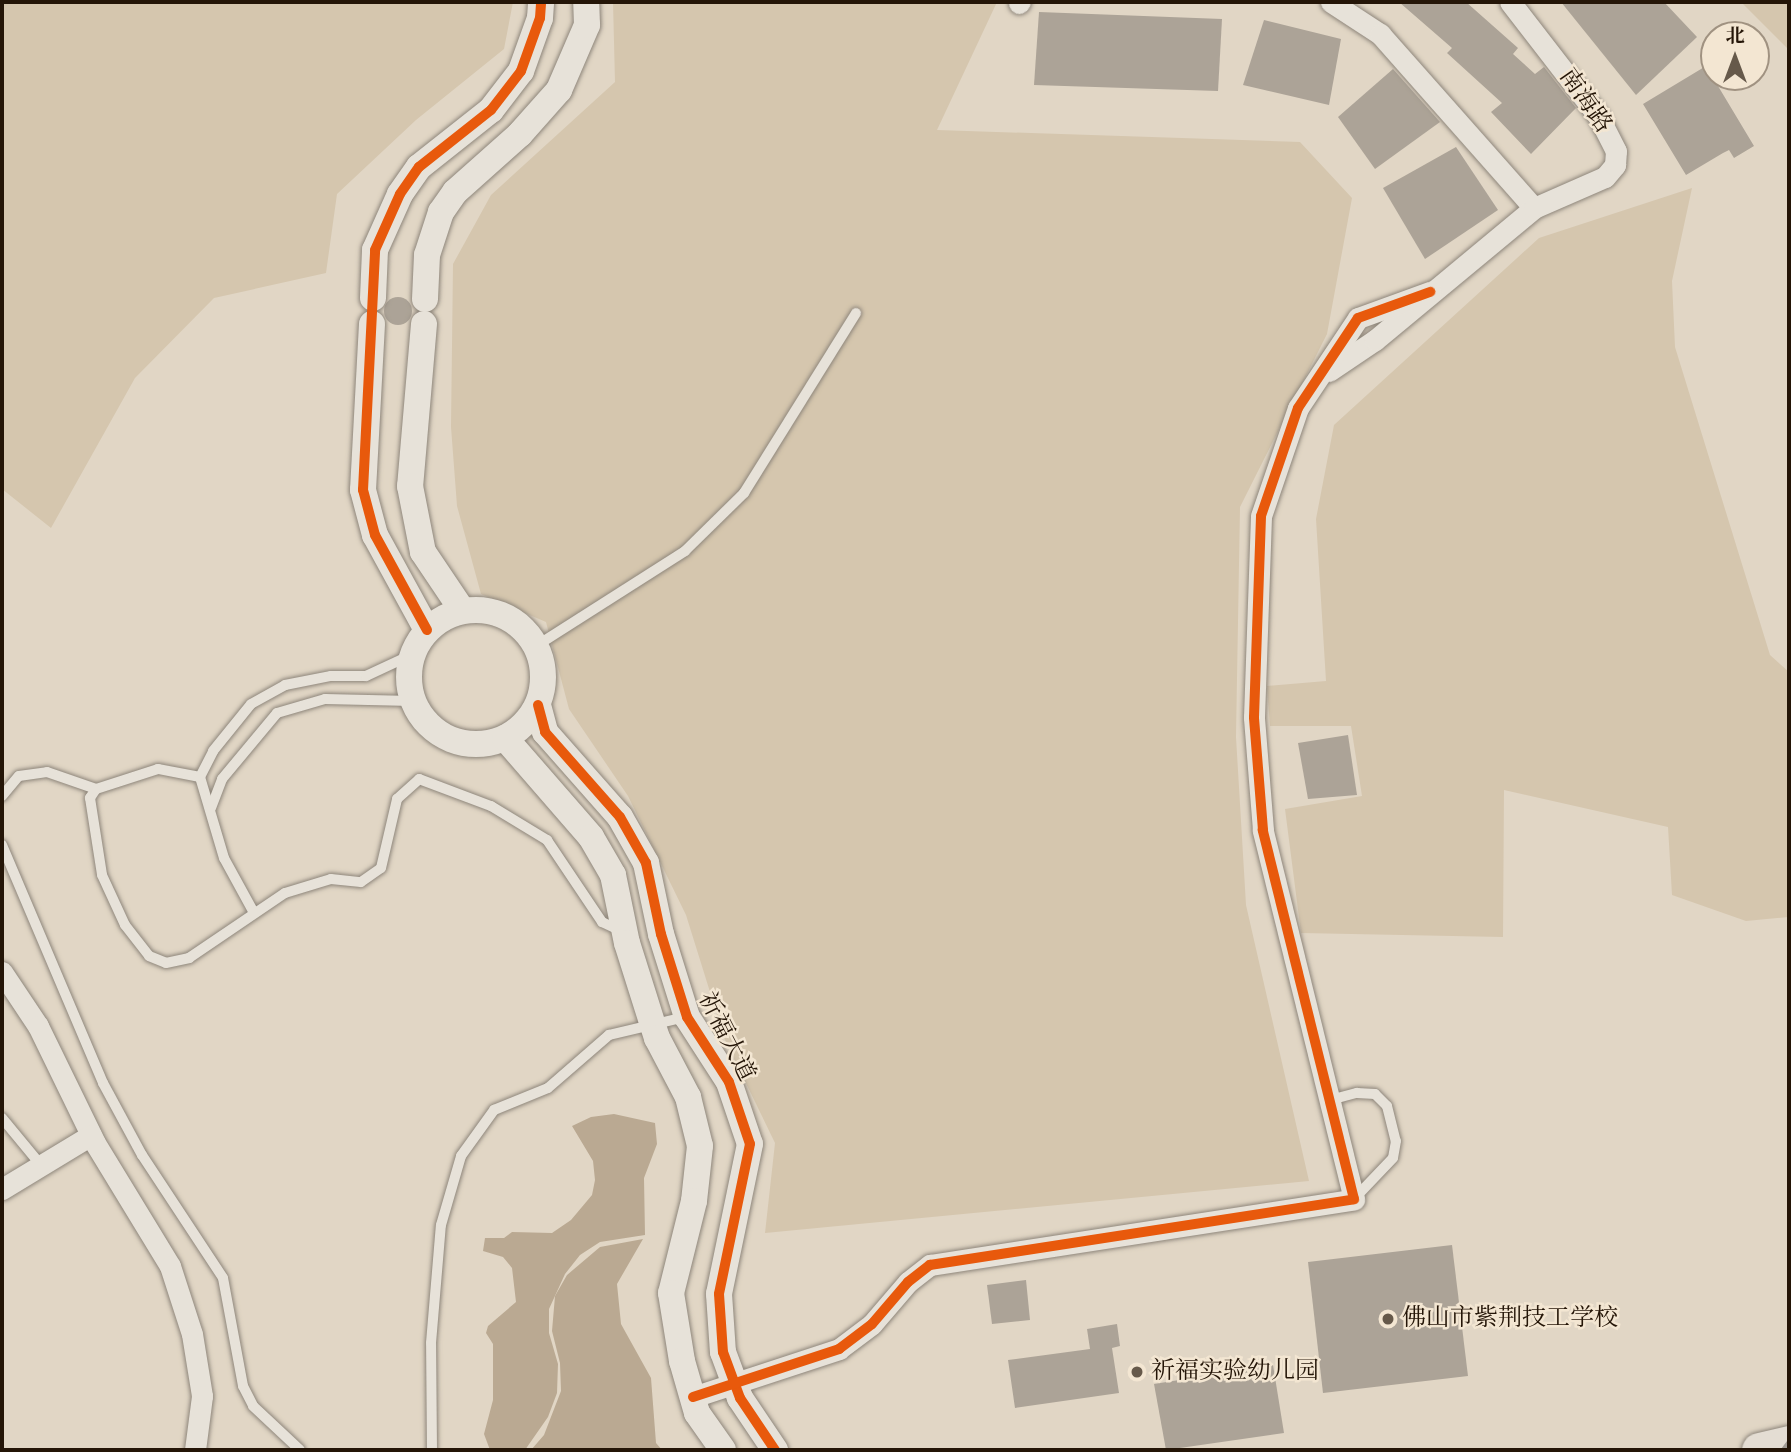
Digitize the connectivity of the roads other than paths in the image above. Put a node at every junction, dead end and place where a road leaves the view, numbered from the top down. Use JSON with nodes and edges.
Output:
{"nodes":[{"id":1,"x":541,"y":2,"type":"edge"},
{"id":2,"x":586,"y":2,"type":"edge"},
{"id":3,"x":1331,"y":2,"type":"edge"},
{"id":4,"x":1510,"y":2,"type":"edge"},
{"id":5,"x":1534,"y":208,"type":"junction"},
{"id":6,"x":856,"y":313,"type":"dead end"},
{"id":7,"x":462,"y":610,"type":"junction"},
{"id":8,"x":427,"y":630,"type":"junction"},
{"id":9,"x":536,"y":646,"type":"junction"},
{"id":10,"x":411,"y":655,"type":"junction"},
{"id":11,"x":412,"y":701,"type":"junction"},
{"id":12,"x":538,"y":705,"type":"junction"},
{"id":13,"x":505,"y":738,"type":"junction"},
{"id":14,"x":200,"y":777,"type":"junction"},
{"id":15,"x":96,"y":789,"type":"junction"},
{"id":16,"x":2,"y":796,"type":"edge"},
{"id":17,"x":211,"y":808,"type":"junction"},
{"id":18,"x":2,"y":845,"type":"edge"},
{"id":19,"x":253,"y":911,"type":"junction"},
{"id":20,"x":625,"y":933,"type":"junction"},
{"id":21,"x":2,"y":972,"type":"edge"},
{"id":22,"x":687,"y":1017,"type":"junction"},
{"id":23,"x":653,"y":1025,"type":"junction"},
{"id":24,"x":1329,"y":1100,"type":"junction"},
{"id":25,"x":2,"y":1118,"type":"edge"},
{"id":26,"x":91,"y":1135,"type":"junction"},
{"id":27,"x":40,"y":1164,"type":"junction"},
{"id":28,"x":2,"y":1189,"type":"edge"},
{"id":29,"x":1354,"y":1199,"type":"junction"},
{"id":30,"x":734,"y":1383,"type":"junction"},
{"id":31,"x":692,"y":1397,"type":"junction"},
{"id":32,"x":1789,"y":1443,"type":"edge"},
{"id":33,"x":195,"y":1450,"type":"edge"},
{"id":34,"x":300,"y":1450,"type":"edge"},
{"id":35,"x":432,"y":1450,"type":"edge"},
{"id":36,"x":723,"y":1450,"type":"edge"},
{"id":37,"x":775,"y":1450,"type":"edge"},
{"id":38,"x":1759,"y":1450,"type":"edge"}],
"edges":[{"from":1,"to":8,"type":"street"},
{"from":2,"to":7,"type":"street"},
{"from":3,"to":5,"type":"street"},
{"from":4,"to":5,"type":"street","name":"南海路"},
{"from":5,"to":24,"type":"street","name":"南海路"},
{"from":6,"to":9,"type":"lane"},
{"from":7,"to":8,"type":"street"},
{"from":7,"to":9,"type":"street"},
{"from":8,"to":10,"type":"street"},
{"from":9,"to":12,"type":"street"},
{"from":10,"to":11,"type":"street"},
{"from":10,"to":14,"type":"lane"},
{"from":11,"to":13,"type":"street"},
{"from":11,"to":17,"type":"lane"},
{"from":12,"to":13,"type":"street"},
{"from":12,"to":22,"type":"street","name":"祈福大道"},
{"from":13,"to":20,"type":"street"},
{"from":14,"to":15,"type":"lane"},
{"from":14,"to":17,"type":"lane"},
{"from":15,"to":16,"type":"lane"},
{"from":15,"to":19,"type":"lane"},
{"from":17,"to":19,"type":"lane"},
{"from":18,"to":34,"type":"lane"},
{"from":19,"to":20,"type":"lane"},
{"from":20,"to":23,"type":"street"},
{"from":21,"to":26,"type":"street"},
{"from":22,"to":23,"type":"lane"},
{"from":22,"to":30,"type":"street","name":"祈福大道"},
{"from":23,"to":31,"type":"street"},
{"from":23,"to":35,"type":"lane"},
{"from":24,"to":29,"type":"street"},
{"from":24,"to":29,"type":"lane"},
{"from":25,"to":27,"type":"lane"},
{"from":26,"to":27,"type":"street"},
{"from":26,"to":33,"type":"street"},
{"from":27,"to":28,"type":"street"},
{"from":29,"to":30,"type":"street"},
{"from":30,"to":31,"type":"street"},
{"from":30,"to":37,"type":"street","name":"祈福大道"},
{"from":31,"to":36,"type":"street"},
{"from":32,"to":38,"type":"highway"}]}
